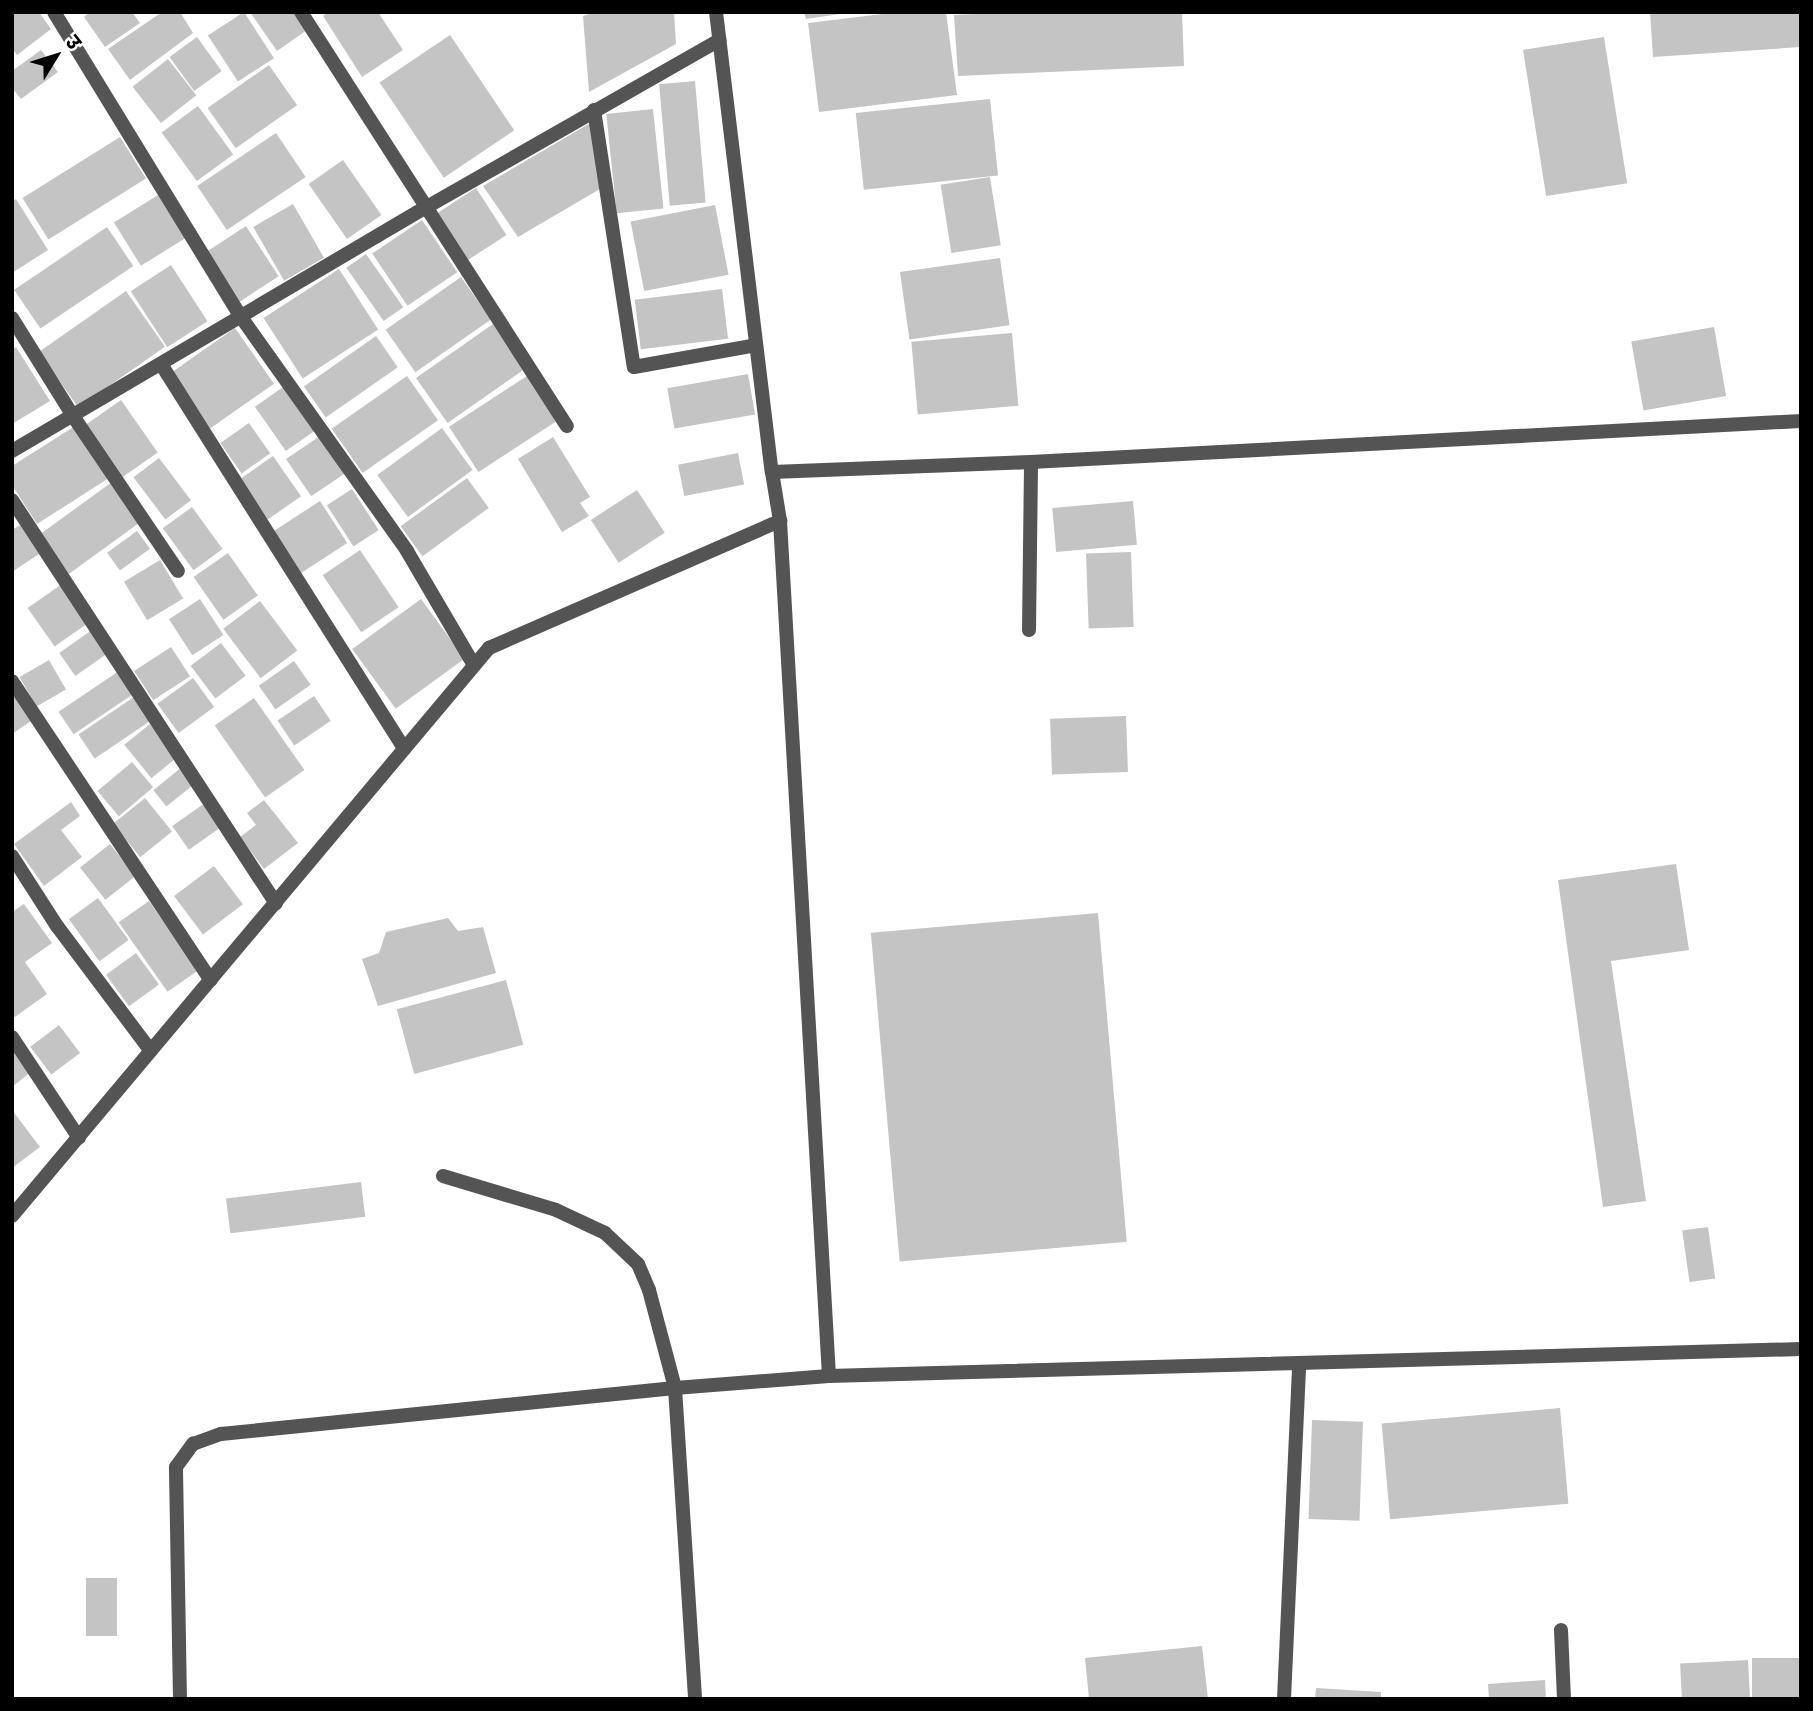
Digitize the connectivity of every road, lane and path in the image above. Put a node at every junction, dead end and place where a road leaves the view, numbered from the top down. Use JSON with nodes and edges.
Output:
{"nodes":[{"id":1,"x":54,"y":12,"type":"edge"},
{"id":2,"x":301,"y":12,"type":"edge"},
{"id":3,"x":716,"y":12,"type":"edge"},
{"id":4,"x":719,"y":40,"type":"junction"},
{"id":5,"x":594,"y":110,"type":"junction"},
{"id":6,"x":425,"y":208,"type":"junction"},
{"id":7,"x":241,"y":317,"type":"junction"},
{"id":8,"x":12,"y":318,"type":"edge"},
{"id":9,"x":757,"y":345,"type":"junction"},
{"id":10,"x":161,"y":364,"type":"junction"},
{"id":11,"x":73,"y":416,"type":"junction"},
{"id":12,"x":1801,"y":421,"type":"edge"},
{"id":13,"x":567,"y":426,"type":"dead end"},
{"id":14,"x":12,"y":451,"type":"edge"},
{"id":15,"x":1031,"y":462,"type":"junction"},
{"id":16,"x":772,"y":472,"type":"junction"},
{"id":17,"x":12,"y":500,"type":"edge"},
{"id":18,"x":780,"y":521,"type":"junction"},
{"id":19,"x":178,"y":571,"type":"dead end"},
{"id":20,"x":1029,"y":631,"type":"dead end"},
{"id":21,"x":474,"y":665,"type":"junction"},
{"id":22,"x":12,"y":681,"type":"edge"},
{"id":23,"x":404,"y":749,"type":"junction"},
{"id":24,"x":12,"y":856,"type":"edge"},
{"id":25,"x":276,"y":903,"type":"junction"},
{"id":26,"x":211,"y":980,"type":"junction"},
{"id":27,"x":12,"y":1037,"type":"edge"},
{"id":28,"x":151,"y":1051,"type":"junction"},
{"id":29,"x":79,"y":1138,"type":"junction"},
{"id":30,"x":443,"y":1176,"type":"dead end"},
{"id":31,"x":12,"y":1216,"type":"edge"},
{"id":32,"x":1801,"y":1349,"type":"edge"},
{"id":33,"x":1299,"y":1364,"type":"junction"},
{"id":34,"x":829,"y":1377,"type":"junction"},
{"id":35,"x":675,"y":1388,"type":"junction"},
{"id":36,"x":1561,"y":1630,"type":"dead end"},
{"id":37,"x":180,"y":1699,"type":"edge"},
{"id":38,"x":695,"y":1699,"type":"edge"},
{"id":39,"x":1284,"y":1699,"type":"edge"},
{"id":40,"x":1564,"y":1699,"type":"edge"}],
"edges":[{"from":1,"to":7,"type":"street"},
{"from":2,"to":6,"type":"street"},
{"from":3,"to":4,"type":"street"},
{"from":4,"to":5,"type":"street"},
{"from":4,"to":9,"type":"street"},
{"from":5,"to":6,"type":"street"},
{"from":5,"to":9,"type":"street"},
{"from":6,"to":7,"type":"street"},
{"from":6,"to":13,"type":"street"},
{"from":7,"to":10,"type":"street"},
{"from":7,"to":21,"type":"street"},
{"from":8,"to":11,"type":"street"},
{"from":9,"to":16,"type":"street"},
{"from":10,"to":11,"type":"street"},
{"from":10,"to":23,"type":"street"},
{"from":11,"to":14,"type":"street"},
{"from":11,"to":19,"type":"street"},
{"from":12,"to":15,"type":"street"},
{"from":15,"to":16,"type":"street"},
{"from":15,"to":20,"type":"street"},
{"from":16,"to":18,"type":"street"},
{"from":17,"to":25,"type":"street"},
{"from":18,"to":21,"type":"street"},
{"from":18,"to":34,"type":"street"},
{"from":21,"to":23,"type":"street"},
{"from":22,"to":26,"type":"street"},
{"from":23,"to":25,"type":"street"},
{"from":24,"to":28,"type":"street"},
{"from":25,"to":26,"type":"street"},
{"from":26,"to":28,"type":"street"},
{"from":27,"to":29,"type":"street"},
{"from":28,"to":29,"type":"street"},
{"from":29,"to":31,"type":"street"},
{"from":30,"to":35,"type":"street"},
{"from":32,"to":33,"type":"street"},
{"from":33,"to":34,"type":"street"},
{"from":33,"to":39,"type":"street"},
{"from":34,"to":35,"type":"street"},
{"from":35,"to":37,"type":"street"},
{"from":35,"to":38,"type":"street"},
{"from":36,"to":40,"type":"street"}]}
